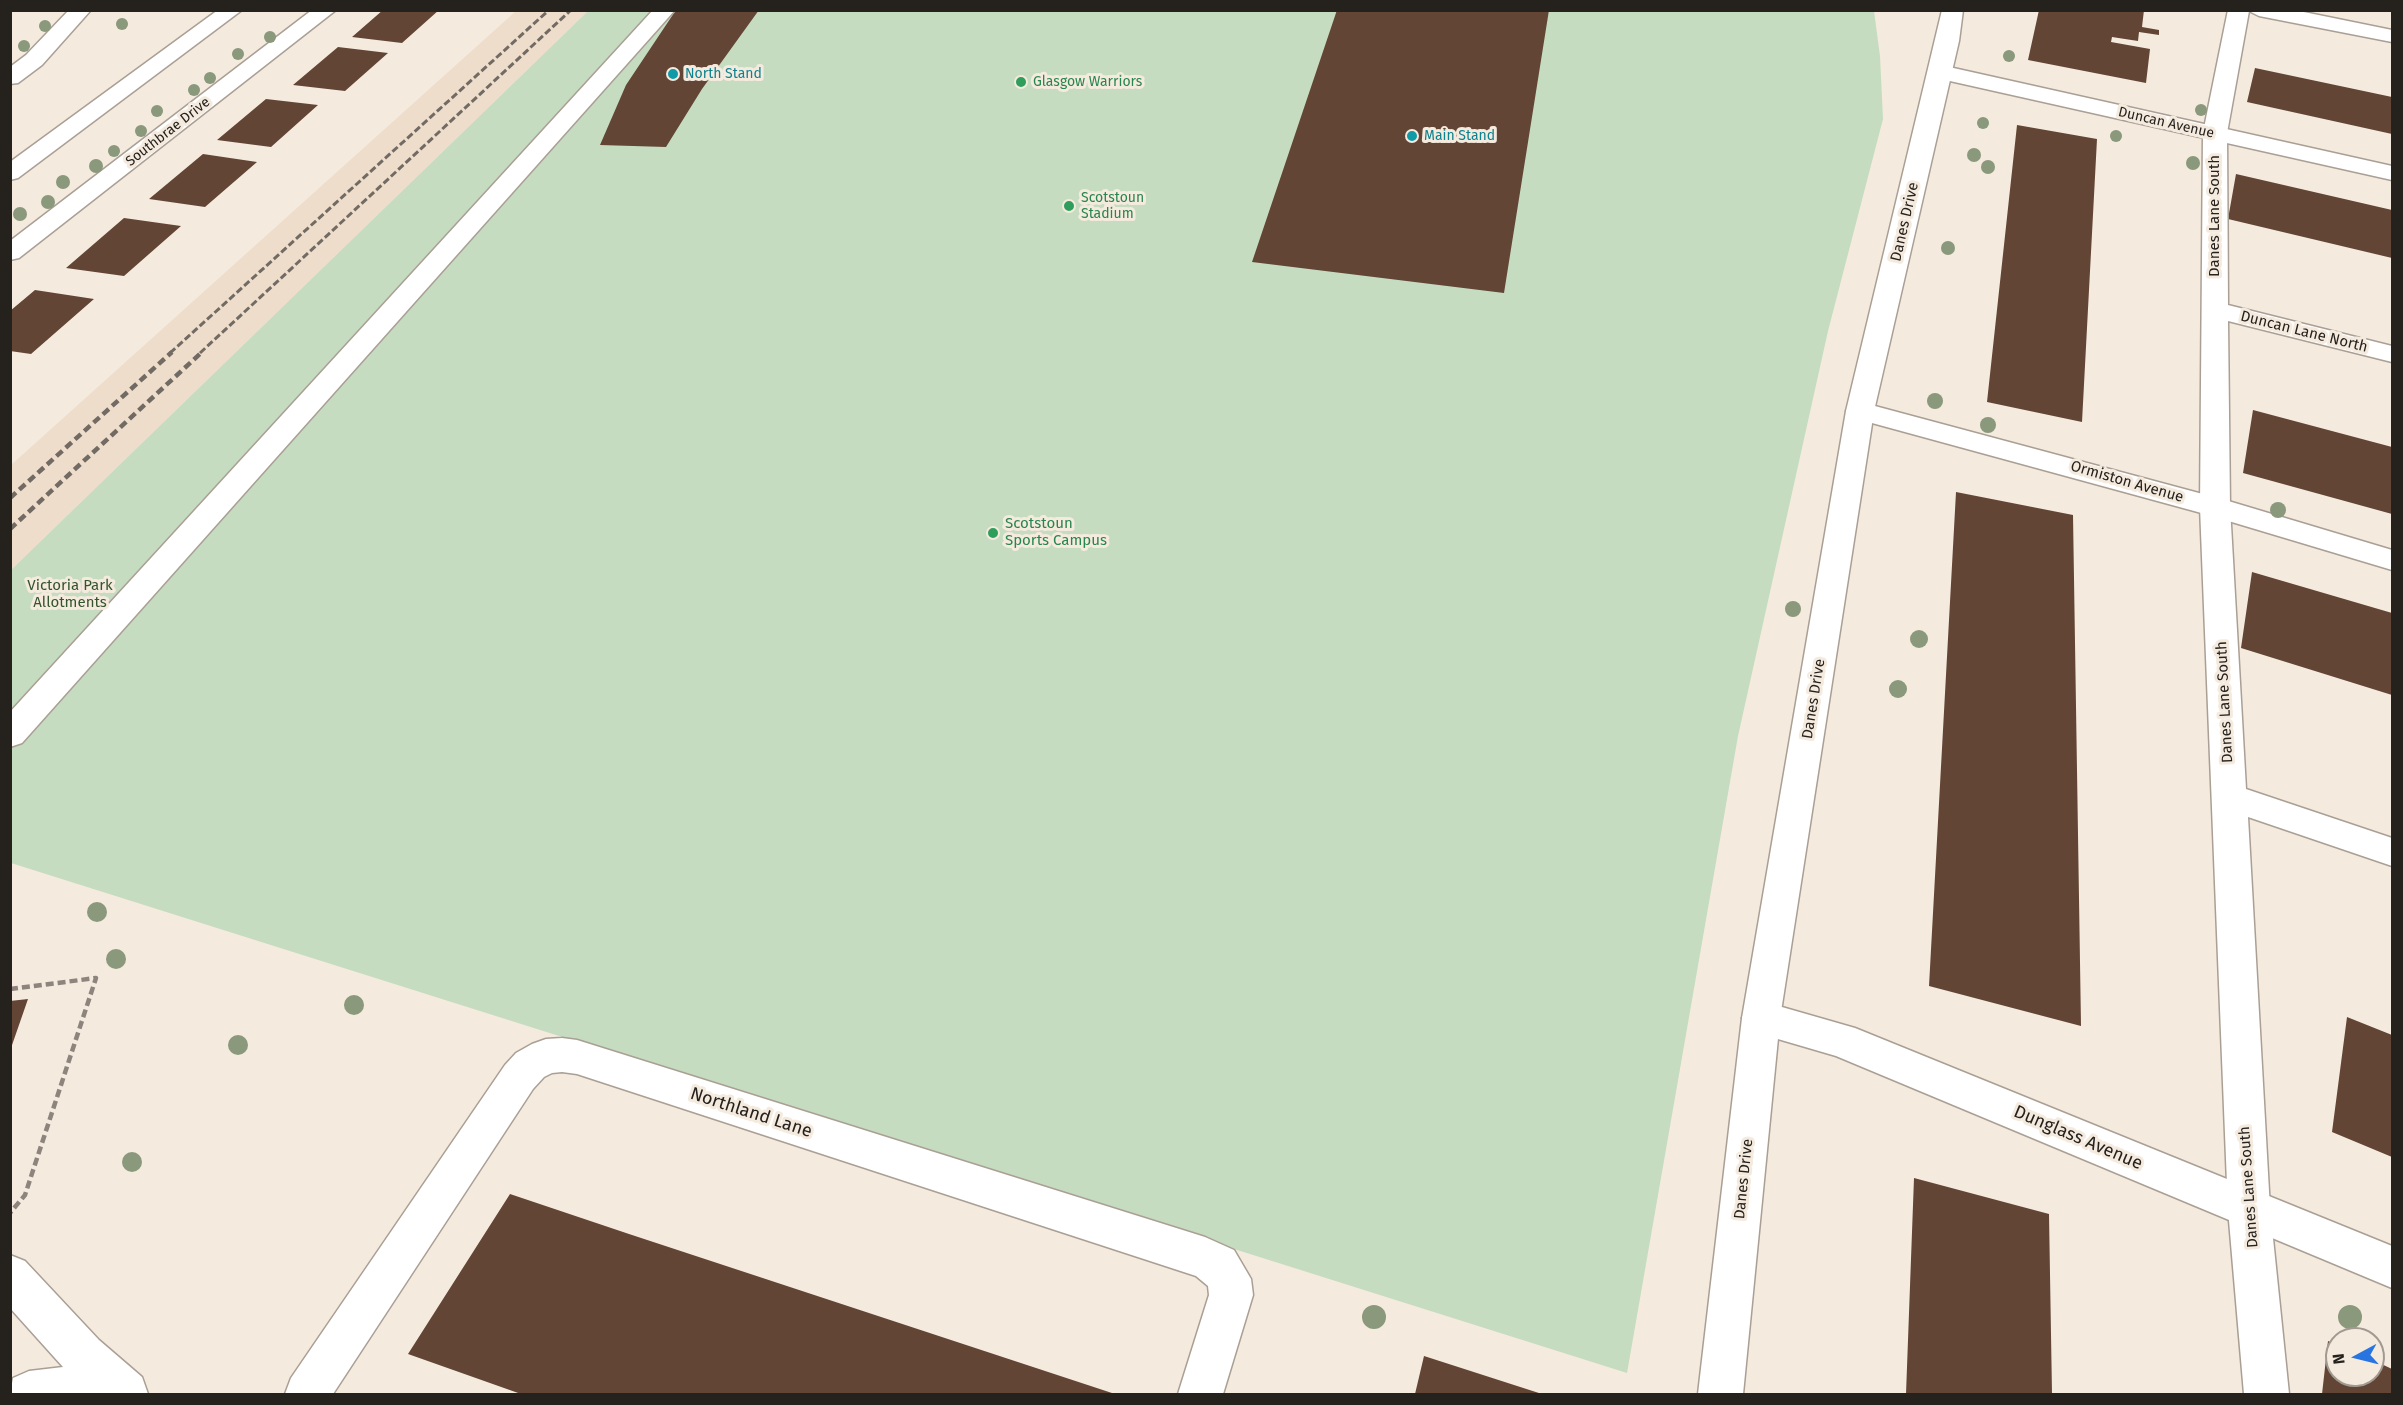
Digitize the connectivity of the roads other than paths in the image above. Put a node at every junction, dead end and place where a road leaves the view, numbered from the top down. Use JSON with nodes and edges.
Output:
{"nodes":[{"id":1,"x":81,"y":10,"type":"edge"},
{"id":2,"x":232,"y":10,"type":"edge"},
{"id":3,"x":326,"y":10,"type":"edge"},
{"id":4,"x":665,"y":10,"type":"edge"},
{"id":5,"x":1953,"y":10,"type":"edge"},
{"id":6,"x":2239,"y":10,"type":"edge"},
{"id":7,"x":2259,"y":10,"type":"edge"},
{"id":8,"x":2392,"y":36,"type":"edge"},
{"id":9,"x":1940,"y":72,"type":"junction"},
{"id":10,"x":10,"y":78,"type":"edge"},
{"id":11,"x":2215,"y":133,"type":"junction"},
{"id":12,"x":10,"y":173,"type":"edge"},
{"id":13,"x":2392,"y":173,"type":"edge"},
{"id":14,"x":10,"y":253,"type":"edge"},
{"id":15,"x":2215,"y":310,"type":"junction"},
{"id":16,"x":2392,"y":354,"type":"edge"},
{"id":17,"x":1860,"y":411,"type":"junction"},
{"id":18,"x":2215,"y":507,"type":"junction"},
{"id":19,"x":2392,"y":560,"type":"edge"},
{"id":20,"x":10,"y":734,"type":"edge"},
{"id":21,"x":2230,"y":797,"type":"junction"},
{"id":22,"x":2392,"y":852,"type":"edge"},
{"id":23,"x":1761,"y":1018,"type":"junction"},
{"id":24,"x":2249,"y":1209,"type":"junction"},
{"id":25,"x":2392,"y":1267,"type":"edge"},
{"id":26,"x":10,"y":1276,"type":"edge"},
{"id":27,"x":125,"y":1392,"type":"edge"},
{"id":28,"x":29,"y":1395,"type":"edge"},
{"id":29,"x":307,"y":1395,"type":"edge"},
{"id":30,"x":1201,"y":1395,"type":"edge"},
{"id":31,"x":1720,"y":1395,"type":"edge"},
{"id":32,"x":2267,"y":1395,"type":"edge"}],
"edges":[{"from":1,"to":10,"type":"street"},
{"from":2,"to":12,"type":"street"},
{"from":3,"to":14,"type":"street","name":"Southbrae Drive"},
{"from":4,"to":20,"type":"street"},
{"from":5,"to":9,"type":"street","name":"Danes Drive"},
{"from":6,"to":11,"type":"street","name":"Danes Lane South"},
{"from":7,"to":8,"type":"street"},
{"from":9,"to":11,"type":"street","name":"Duncan Avenue"},
{"from":9,"to":17,"type":"street","name":"Danes Drive"},
{"from":11,"to":13,"type":"street","name":"Duncan Avenue"},
{"from":11,"to":15,"type":"street","name":"Danes Lane South"},
{"from":15,"to":16,"type":"street","name":"Duncan Lane North"},
{"from":15,"to":18,"type":"street","name":"Danes Lane South"},
{"from":17,"to":18,"type":"street","name":"Ormiston Avenue"},
{"from":17,"to":23,"type":"street","name":"Danes Drive"},
{"from":18,"to":19,"type":"street","name":"Ormiston Avenue"},
{"from":18,"to":21,"type":"street","name":"Danes Lane South"},
{"from":21,"to":22,"type":"street"},
{"from":21,"to":24,"type":"street","name":"Danes Lane South"},
{"from":23,"to":24,"type":"street","name":"Dunglass Avenue"},
{"from":23,"to":31,"type":"street","name":"Danes Drive"},
{"from":24,"to":25,"type":"street","name":"Dunglass Avenue"},
{"from":24,"to":32,"type":"street","name":"Danes Lane South"},
{"from":26,"to":27,"type":"street"},
{"from":27,"to":28,"type":"street"},
{"from":29,"to":30,"type":"street","name":"Northland Lane"}]}
